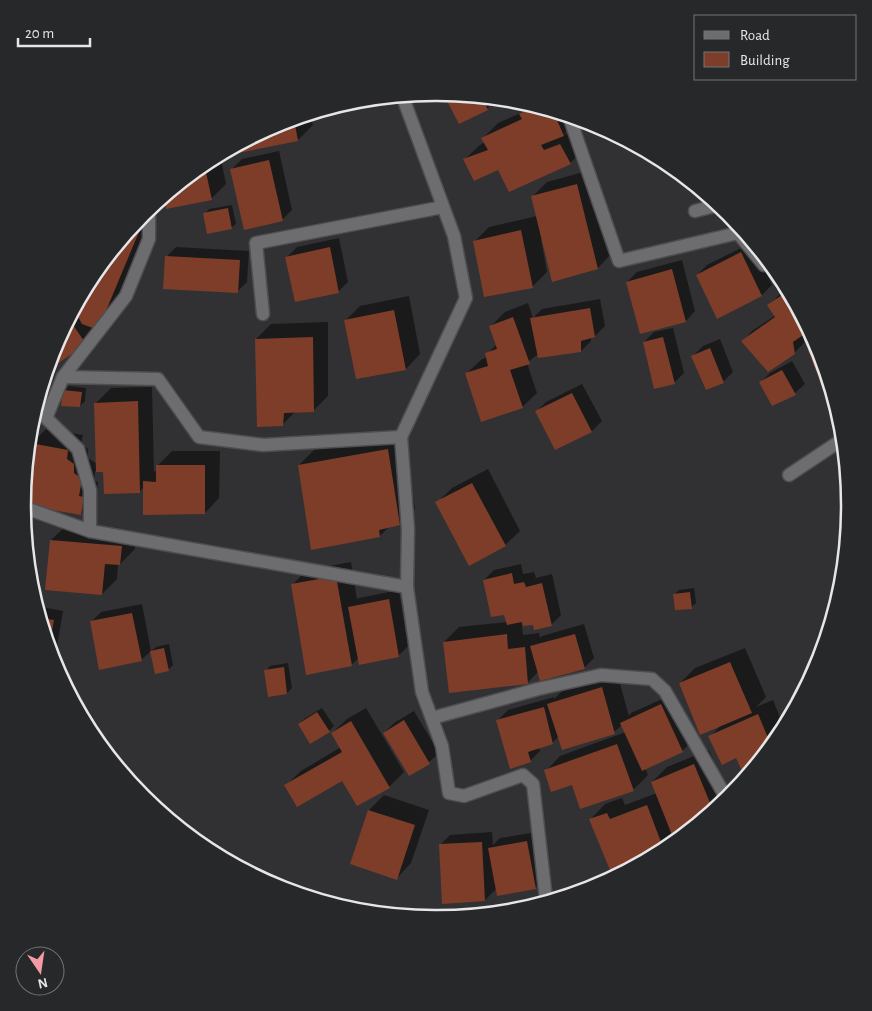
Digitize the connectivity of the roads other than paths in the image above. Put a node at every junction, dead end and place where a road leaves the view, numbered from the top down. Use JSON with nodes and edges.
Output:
{"nodes":[{"id":1,"x":405,"y":102,"type":"edge"},
{"id":2,"x":572,"y":124,"type":"edge"},
{"id":3,"x":443,"y":207,"type":"junction"},
{"id":4,"x":710,"y":207,"type":"edge"},
{"id":5,"x":695,"y":211,"type":"dead end"},
{"id":6,"x":149,"y":220,"type":"edge"},
{"id":7,"x":735,"y":234,"type":"edge"},
{"id":8,"x":263,"y":314,"type":"dead end"},
{"id":9,"x":63,"y":377,"type":"junction"},
{"id":10,"x":401,"y":437,"type":"junction"},
{"id":11,"x":836,"y":444,"type":"edge"},
{"id":12,"x":789,"y":475,"type":"dead end"},
{"id":13,"x":31,"y":509,"type":"edge"},
{"id":14,"x":90,"y":531,"type":"junction"},
{"id":15,"x":407,"y":587,"type":"junction"},
{"id":16,"x":432,"y":718,"type":"junction"},
{"id":17,"x":723,"y":791,"type":"edge"},
{"id":18,"x":546,"y":895,"type":"edge"}],
"edges":[{"from":1,"to":3,"type":"street"},
{"from":2,"to":7,"type":"street"},
{"from":3,"to":8,"type":"street"},
{"from":3,"to":10,"type":"street"},
{"from":4,"to":5,"type":"street"},
{"from":6,"to":9,"type":"street"},
{"from":9,"to":10,"type":"street"},
{"from":9,"to":14,"type":"street"},
{"from":10,"to":15,"type":"street"},
{"from":11,"to":12,"type":"street"},
{"from":13,"to":14,"type":"street"},
{"from":14,"to":15,"type":"street"},
{"from":15,"to":16,"type":"street"},
{"from":16,"to":17,"type":"street"},
{"from":16,"to":18,"type":"street"}]}
